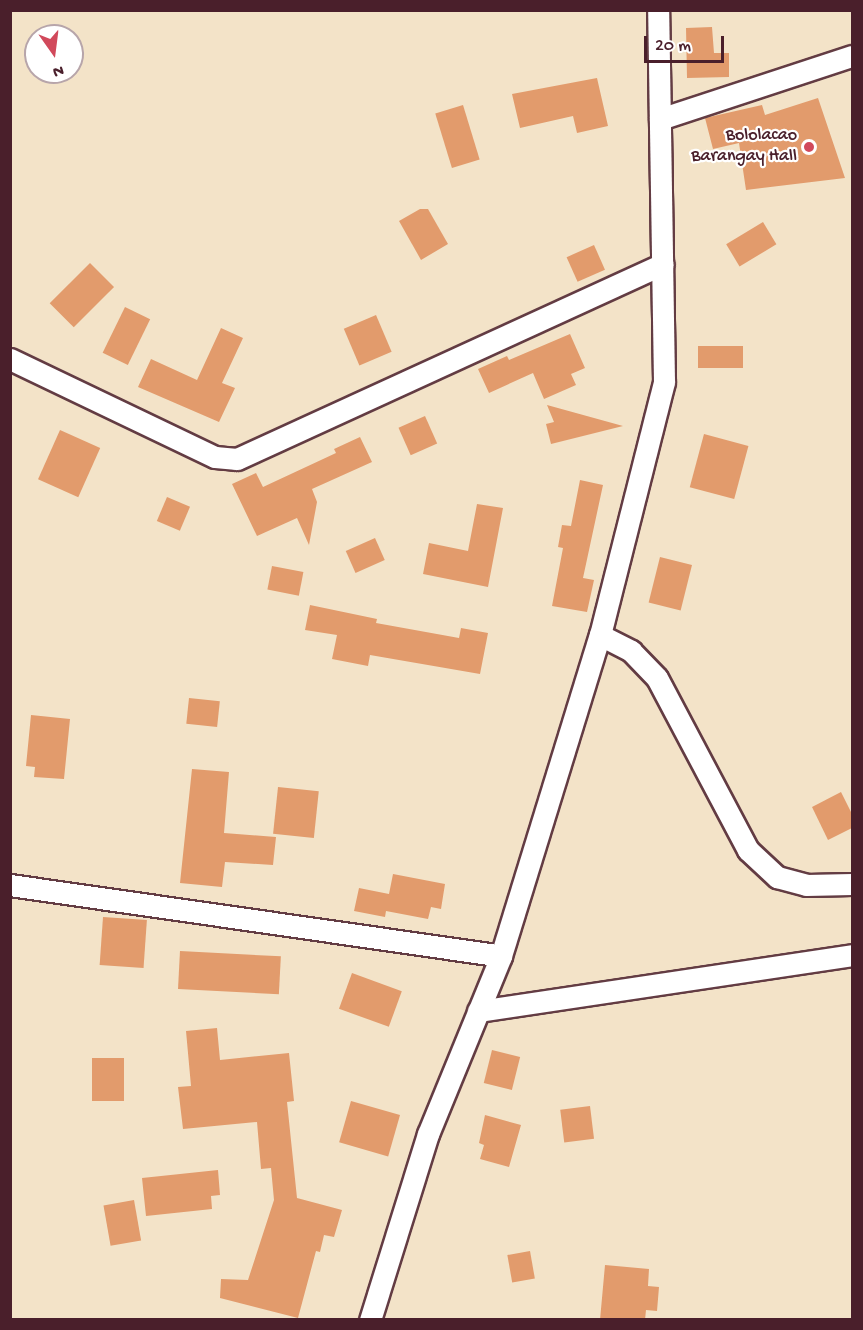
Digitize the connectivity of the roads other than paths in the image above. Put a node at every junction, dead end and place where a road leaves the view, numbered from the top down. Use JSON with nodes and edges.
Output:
{"nodes":[{"id":1,"x":658,"y":10,"type":"edge"},
{"id":2,"x":852,"y":56,"type":"edge"},
{"id":3,"x":660,"y":119,"type":"junction"},
{"id":4,"x":662,"y":264,"type":"junction"},
{"id":5,"x":10,"y":358,"type":"edge"},
{"id":6,"x":600,"y":635,"type":"junction"},
{"id":7,"x":852,"y":884,"type":"edge"},
{"id":8,"x":10,"y":885,"type":"edge"},
{"id":9,"x":852,"y":955,"type":"edge"},
{"id":10,"x":501,"y":956,"type":"junction"},
{"id":11,"x":478,"y":1011,"type":"junction"},
{"id":12,"x":370,"y":1320,"type":"edge"}],
"edges":[{"from":1,"to":3,"type":"street"},
{"from":2,"to":3,"type":"street"},
{"from":3,"to":4,"type":"street"},
{"from":4,"to":5,"type":"street"},
{"from":4,"to":6,"type":"street"},
{"from":6,"to":7,"type":"street"},
{"from":6,"to":10,"type":"street"},
{"from":8,"to":10,"type":"street"},
{"from":9,"to":11,"type":"street"},
{"from":10,"to":11,"type":"street"},
{"from":11,"to":12,"type":"street"}]}
